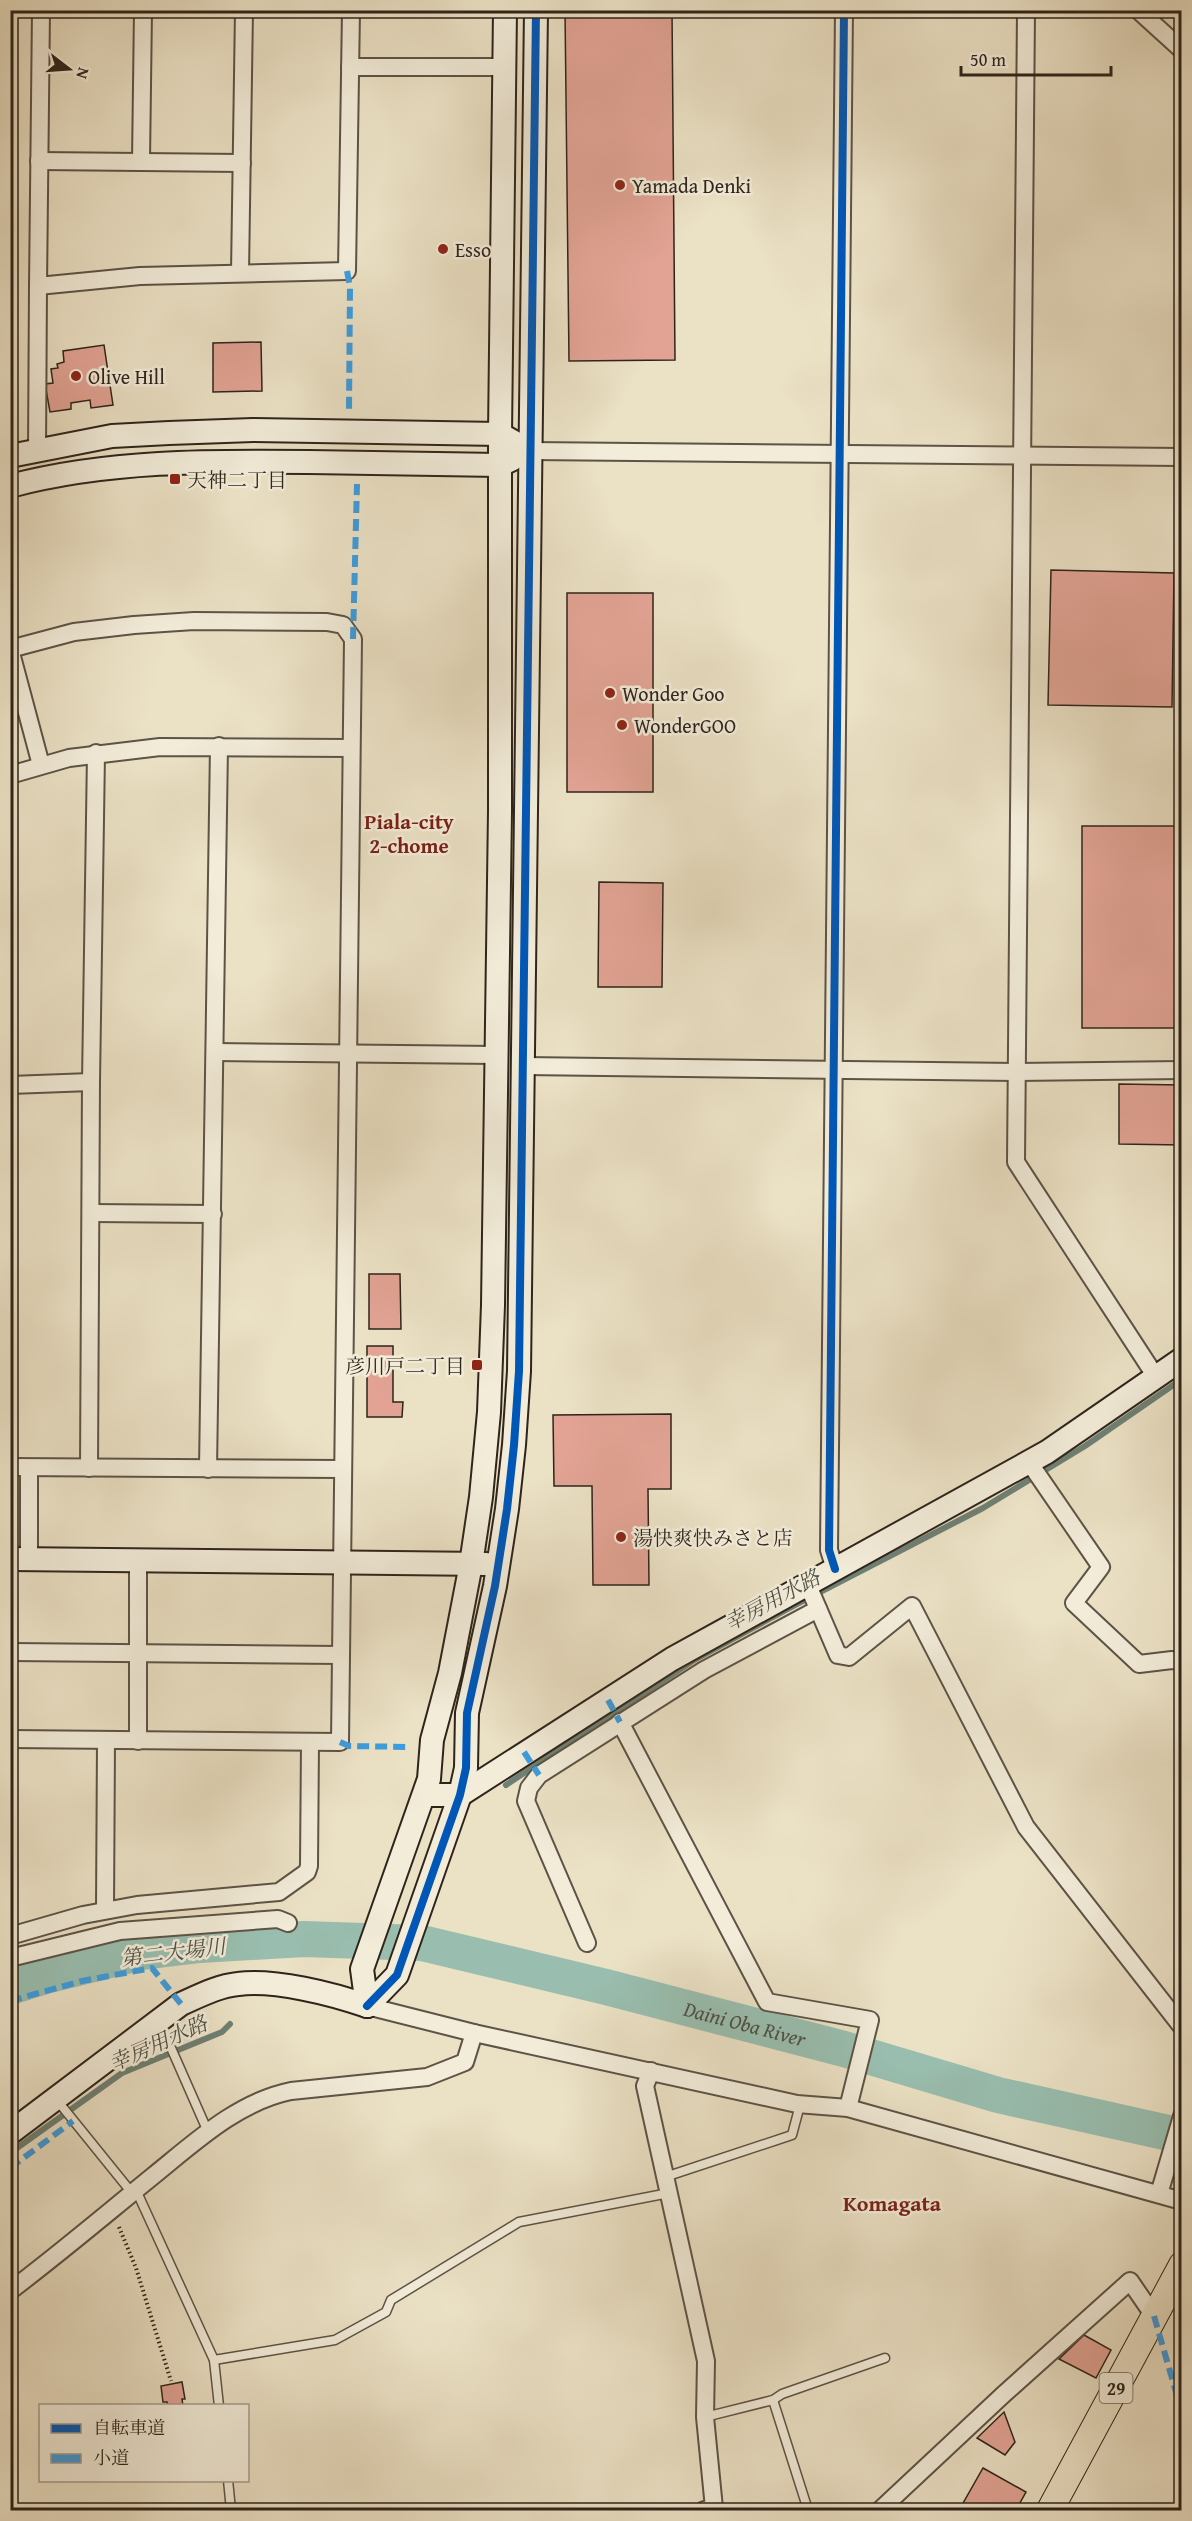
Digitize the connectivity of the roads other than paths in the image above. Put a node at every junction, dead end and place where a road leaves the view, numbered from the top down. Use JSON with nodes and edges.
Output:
{"nodes":[{"id":1,"x":41,"y":10,"type":"edge"},
{"id":2,"x":143,"y":10,"type":"edge"},
{"id":3,"x":244,"y":10,"type":"edge"},
{"id":4,"x":351,"y":10,"type":"edge"},
{"id":5,"x":505,"y":10,"type":"edge"},
{"id":6,"x":536,"y":10,"type":"edge"},
{"id":7,"x":844,"y":10,"type":"edge"},
{"id":8,"x":1026,"y":10,"type":"edge"},
{"id":9,"x":1138,"y":10,"type":"edge"},
{"id":10,"x":1182,"y":50,"type":"edge"},
{"id":11,"x":350,"y":67,"type":"junction"},
{"id":12,"x":504,"y":67,"type":"junction"},
{"id":13,"x":141,"y":160,"type":"junction"},
{"id":14,"x":39,"y":161,"type":"junction"},
{"id":15,"x":242,"y":163,"type":"junction"},
{"id":16,"x":240,"y":273,"type":"junction"},
{"id":17,"x":38,"y":286,"type":"junction"},
{"id":18,"x":500,"y":434,"type":"junction"},
{"id":19,"x":37,"y":450,"type":"junction"},
{"id":20,"x":531,"y":451,"type":"junction"},
{"id":21,"x":840,"y":453,"type":"junction"},
{"id":22,"x":1021,"y":455,"type":"junction"},
{"id":23,"x":10,"y":456,"type":"edge"},
{"id":24,"x":1182,"y":457,"type":"edge"},
{"id":25,"x":500,"y":465,"type":"junction"},
{"id":26,"x":10,"y":486,"type":"edge"},
{"id":27,"x":10,"y":649,"type":"edge"},
{"id":28,"x":219,"y":746,"type":"junction"},
{"id":29,"x":351,"y":748,"type":"junction"},
{"id":30,"x":96,"y":753,"type":"junction"},
{"id":31,"x":41,"y":765,"type":"junction"},
{"id":32,"x":10,"y":775,"type":"edge"},
{"id":33,"x":215,"y":1052,"type":"junction"},
{"id":34,"x":348,"y":1053,"type":"junction"},
{"id":35,"x":497,"y":1055,"type":"junction"},
{"id":36,"x":524,"y":1066,"type":"junction"},
{"id":37,"x":834,"y":1069,"type":"junction"},
{"id":38,"x":1182,"y":1070,"type":"edge"},
{"id":39,"x":1017,"y":1072,"type":"junction"},
{"id":40,"x":91,"y":1082,"type":"junction"},
{"id":41,"x":10,"y":1085,"type":"edge"},
{"id":42,"x":91,"y":1213,"type":"junction"},
{"id":43,"x":213,"y":1214,"type":"junction"},
{"id":44,"x":1182,"y":1359,"type":"edge"},
{"id":45,"x":1156,"y":1377,"type":"junction"},
{"id":46,"x":1030,"y":1463,"type":"junction"},
{"id":47,"x":10,"y":1467,"type":"edge"},
{"id":48,"x":29,"y":1468,"type":"junction"},
{"id":49,"x":89,"y":1468,"type":"junction"},
{"id":50,"x":208,"y":1468,"type":"junction"},
{"id":51,"x":342,"y":1469,"type":"junction"},
{"id":52,"x":20,"y":1559,"type":"edge"},
{"id":53,"x":138,"y":1561,"type":"junction"},
{"id":54,"x":341,"y":1564,"type":"junction"},
{"id":55,"x":471,"y":1564,"type":"junction"},
{"id":56,"x":499,"y":1564,"type":"junction"},
{"id":57,"x":835,"y":1569,"type":"junction"},
{"id":58,"x":807,"y":1583,"type":"junction"},
{"id":59,"x":818,"y":1609,"type":"junction"},
{"id":60,"x":10,"y":1653,"type":"edge"},
{"id":61,"x":138,"y":1653,"type":"junction"},
{"id":62,"x":341,"y":1655,"type":"junction"},
{"id":63,"x":1182,"y":1662,"type":"edge"},
{"id":64,"x":620,"y":1722,"type":"junction"},
{"id":65,"x":10,"y":1739,"type":"edge"},
{"id":66,"x":138,"y":1740,"type":"junction"},
{"id":67,"x":106,"y":1741,"type":"junction"},
{"id":68,"x":310,"y":1742,"type":"junction"},
{"id":69,"x":425,"y":1795,"type":"junction"},
{"id":70,"x":460,"y":1795,"type":"junction"},
{"id":71,"x":105,"y":1910,"type":"junction"},
{"id":72,"x":288,"y":1923,"type":"dead end"},
{"id":73,"x":10,"y":1936,"type":"edge"},
{"id":74,"x":587,"y":1944,"type":"dead end"},
{"id":75,"x":10,"y":1958,"type":"edge"},
{"id":76,"x":367,"y":2006,"type":"junction"},
{"id":77,"x":1182,"y":2027,"type":"edge"},
{"id":78,"x":163,"y":2032,"type":"junction"},
{"id":79,"x":474,"y":2033,"type":"junction"},
{"id":80,"x":651,"y":2071,"type":"junction"},
{"id":81,"x":59,"y":2103,"type":"junction"},
{"id":82,"x":800,"y":2105,"type":"junction"},
{"id":83,"x":848,"y":2108,"type":"junction"},
{"id":84,"x":1182,"y":2116,"type":"edge"},
{"id":85,"x":208,"y":2132,"type":"junction"},
{"id":86,"x":10,"y":2133,"type":"edge"},
{"id":87,"x":667,"y":2185,"type":"junction"},
{"id":88,"x":134,"y":2191,"type":"junction"},
{"id":89,"x":1159,"y":2194,"type":"junction"},
{"id":90,"x":1182,"y":2201,"type":"edge"},
{"id":91,"x":1182,"y":2265,"type":"edge"},
{"id":92,"x":10,"y":2291,"type":"edge"},
{"id":93,"x":1154,"y":2316,"type":"junction"},
{"id":94,"x":885,"y":2358,"type":"dead end"},
{"id":95,"x":214,"y":2360,"type":"junction"},
{"id":96,"x":773,"y":2400,"type":"junction"},
{"id":97,"x":219,"y":2404,"type":"edge"},
{"id":98,"x":705,"y":2417,"type":"junction"},
{"id":99,"x":228,"y":2482,"type":"edge"},
{"id":100,"x":231,"y":2511,"type":"edge"},
{"id":101,"x":704,"y":2511,"type":"edge"},
{"id":102,"x":808,"y":2511,"type":"edge"},
{"id":103,"x":880,"y":2511,"type":"edge"},
{"id":104,"x":1050,"y":2511,"type":"edge"}],
"edges":[{"from":1,"to":14,"type":"street"},
{"from":2,"to":13,"type":"street"},
{"from":3,"to":15,"type":"street"},
{"from":4,"to":11,"type":"street"},
{"from":5,"to":12,"type":"street"},
{"from":6,"to":20,"type":"street"},
{"from":7,"to":21,"type":"street"},
{"from":8,"to":22,"type":"street"},
{"from":9,"to":10,"type":"street"},
{"from":11,"to":12,"type":"street"},
{"from":11,"to":16,"type":"street"},
{"from":12,"to":18,"type":"street"},
{"from":13,"to":14,"type":"street"},
{"from":13,"to":15,"type":"street"},
{"from":14,"to":17,"type":"street"},
{"from":15,"to":16,"type":"street"},
{"from":16,"to":17,"type":"street"},
{"from":17,"to":19,"type":"street"},
{"from":18,"to":19,"type":"street"},
{"from":18,"to":20,"type":"street"},
{"from":18,"to":25,"type":"street"},
{"from":19,"to":23,"type":"street"},
{"from":20,"to":21,"type":"street"},
{"from":20,"to":25,"type":"street"},
{"from":20,"to":36,"type":"street"},
{"from":21,"to":22,"type":"street"},
{"from":21,"to":37,"type":"street"},
{"from":22,"to":24,"type":"street"},
{"from":22,"to":39,"type":"street"},
{"from":25,"to":26,"type":"street"},
{"from":25,"to":35,"type":"street"},
{"from":27,"to":29,"type":"street"},
{"from":27,"to":31,"type":"street"},
{"from":28,"to":29,"type":"street"},
{"from":28,"to":30,"type":"street"},
{"from":28,"to":33,"type":"street"},
{"from":29,"to":34,"type":"street"},
{"from":30,"to":31,"type":"street"},
{"from":30,"to":40,"type":"street"},
{"from":31,"to":32,"type":"street"},
{"from":33,"to":34,"type":"street"},
{"from":33,"to":43,"type":"street"},
{"from":34,"to":35,"type":"street"},
{"from":34,"to":51,"type":"street"},
{"from":35,"to":55,"type":"street"},
{"from":36,"to":37,"type":"street"},
{"from":36,"to":56,"type":"street"},
{"from":37,"to":39,"type":"street"},
{"from":37,"to":57,"type":"street"},
{"from":38,"to":39,"type":"street"},
{"from":39,"to":45,"type":"street"},
{"from":40,"to":41,"type":"street"},
{"from":40,"to":42,"type":"street"},
{"from":42,"to":43,"type":"street"},
{"from":42,"to":49,"type":"street"},
{"from":43,"to":50,"type":"street"},
{"from":44,"to":45,"type":"street"},
{"from":45,"to":46,"type":"street"},
{"from":46,"to":57,"type":"street"},
{"from":46,"to":63,"type":"street"},
{"from":47,"to":48,"type":"street"},
{"from":48,"to":49,"type":"street"},
{"from":48,"to":52,"type":"street"},
{"from":49,"to":50,"type":"street"},
{"from":50,"to":51,"type":"street"},
{"from":51,"to":54,"type":"street"},
{"from":52,"to":53,"type":"street"},
{"from":53,"to":54,"type":"street"},
{"from":53,"to":61,"type":"street"},
{"from":54,"to":55,"type":"street"},
{"from":54,"to":62,"type":"street"},
{"from":55,"to":56,"type":"street"},
{"from":55,"to":69,"type":"street"},
{"from":56,"to":70,"type":"street"},
{"from":57,"to":58,"type":"street"},
{"from":58,"to":59,"type":"street"},
{"from":58,"to":70,"type":"street"},
{"from":59,"to":64,"type":"street"},
{"from":59,"to":77,"type":"street"},
{"from":60,"to":61,"type":"street"},
{"from":61,"to":62,"type":"street"},
{"from":61,"to":66,"type":"street"},
{"from":62,"to":68,"type":"street"},
{"from":64,"to":74,"type":"street"},
{"from":64,"to":83,"type":"street"},
{"from":65,"to":67,"type":"street"},
{"from":66,"to":67,"type":"street"},
{"from":66,"to":68,"type":"street"},
{"from":67,"to":71,"type":"street"},
{"from":68,"to":71,"type":"street"},
{"from":69,"to":70,"type":"street"},
{"from":69,"to":76,"type":"street"},
{"from":70,"to":76,"type":"street"},
{"from":71,"to":73,"type":"street"},
{"from":72,"to":75,"type":"street"},
{"from":76,"to":78,"type":"street"},
{"from":76,"to":79,"type":"street"},
{"from":78,"to":81,"type":"street"},
{"from":78,"to":85,"type":"lane"},
{"from":79,"to":80,"type":"street"},
{"from":79,"to":85,"type":"street"},
{"from":80,"to":82,"type":"street"},
{"from":80,"to":87,"type":"street"},
{"from":81,"to":86,"type":"street"},
{"from":81,"to":88,"type":"lane"},
{"from":82,"to":83,"type":"street"},
{"from":82,"to":87,"type":"lane"},
{"from":83,"to":89,"type":"street"},
{"from":84,"to":89,"type":"street"},
{"from":85,"to":88,"type":"street"},
{"from":87,"to":95,"type":"lane"},
{"from":87,"to":98,"type":"street"},
{"from":88,"to":92,"type":"street"},
{"from":88,"to":95,"type":"lane"},
{"from":89,"to":90,"type":"street"},
{"from":91,"to":93,"type":"main road","number":"29"},
{"from":93,"to":103,"type":"street"},
{"from":93,"to":104,"type":"main road","number":"29"},
{"from":94,"to":96,"type":"lane"},
{"from":95,"to":97,"type":"lane"},
{"from":96,"to":98,"type":"lane"},
{"from":96,"to":102,"type":"lane"},
{"from":98,"to":101,"type":"street"},
{"from":99,"to":100,"type":"lane"}]}
